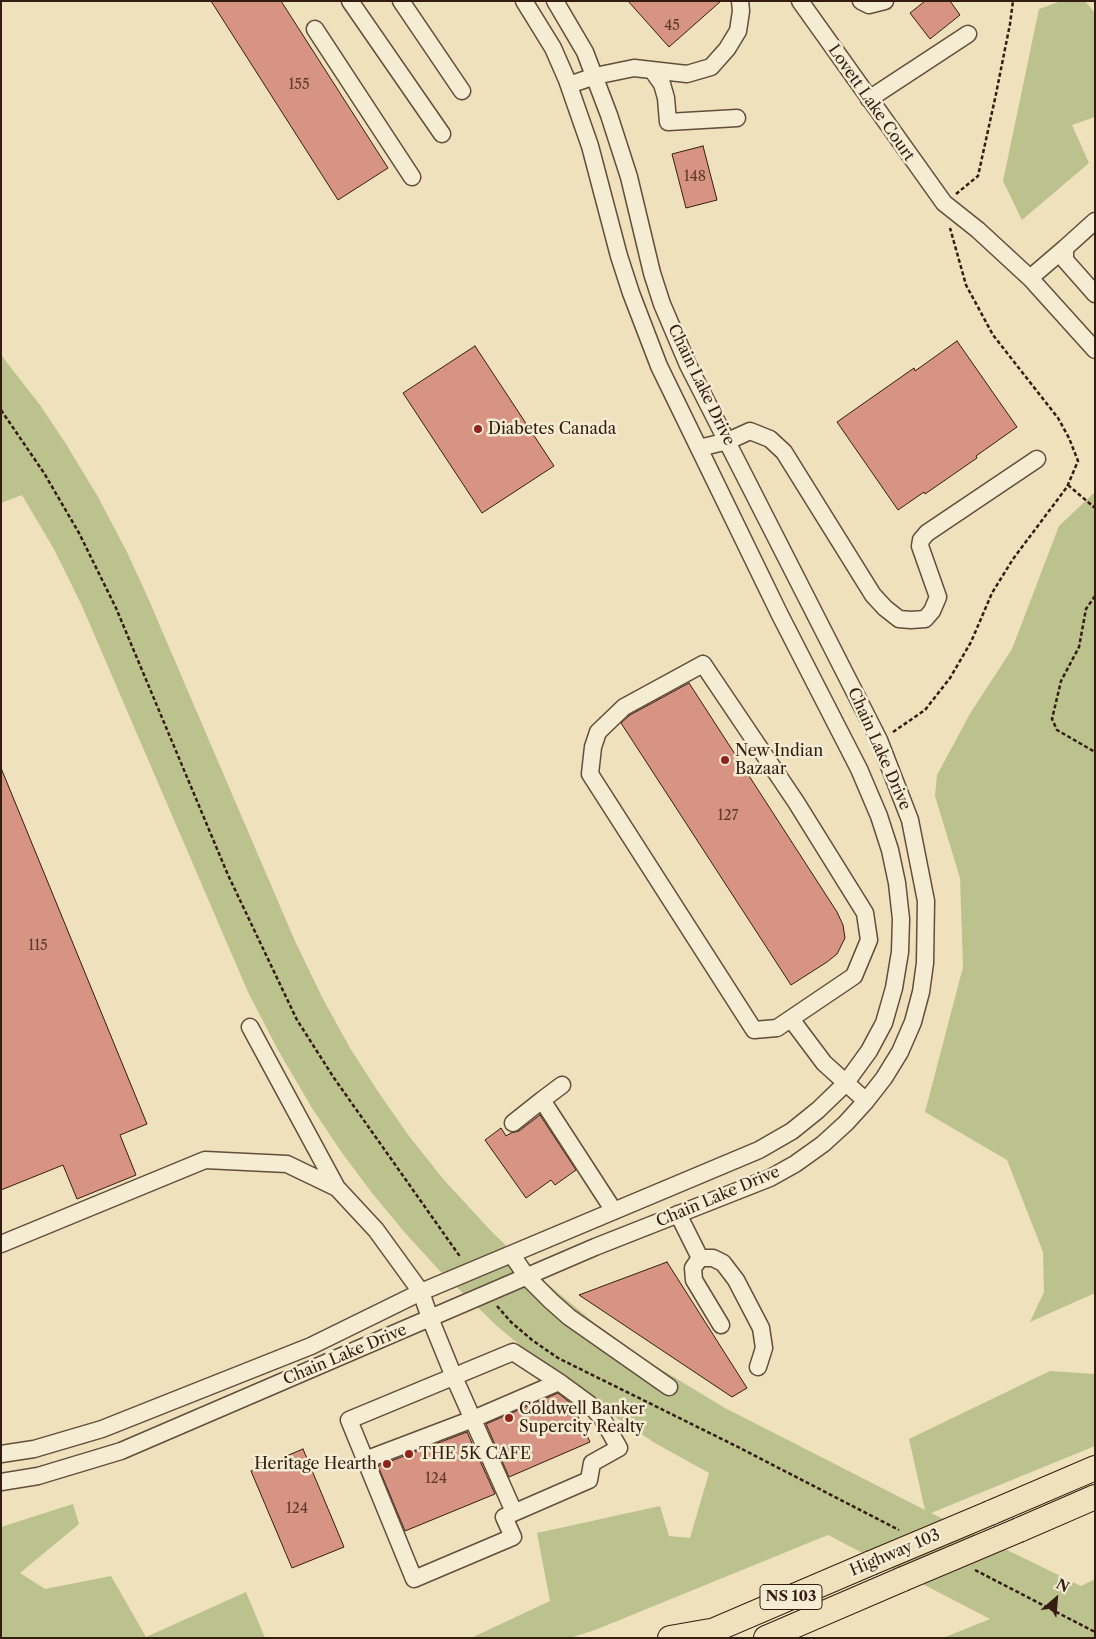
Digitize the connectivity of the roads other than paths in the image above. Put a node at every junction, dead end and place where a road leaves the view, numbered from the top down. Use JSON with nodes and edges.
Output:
{"nodes":[{"id":1,"x":350,"y":1,"type":"edge"},
{"id":2,"x":402,"y":1,"type":"edge"},
{"id":3,"x":524,"y":1,"type":"edge"},
{"id":4,"x":555,"y":1,"type":"edge"},
{"id":5,"x":740,"y":1,"type":"edge"},
{"id":6,"x":800,"y":1,"type":"edge"},
{"id":7,"x":861,"y":1,"type":"edge"},
{"id":8,"x":883,"y":2,"type":"edge"},
{"id":9,"x":315,"y":29,"type":"dead end"},
{"id":10,"x":968,"y":34,"type":"dead end"},
{"id":11,"x":652,"y":70,"type":"junction"},
{"id":12,"x":595,"y":76,"type":"junction"},
{"id":13,"x":569,"y":85,"type":"junction"},
{"id":14,"x":462,"y":91,"type":"dead end"},
{"id":15,"x":869,"y":99,"type":"junction"},
{"id":16,"x":737,"y":118,"type":"dead end"},
{"id":17,"x":442,"y":134,"type":"dead end"},
{"id":18,"x":412,"y":177,"type":"dead end"},
{"id":19,"x":1095,"y":221,"type":"edge"},
{"id":20,"x":1065,"y":248,"type":"junction"},
{"id":21,"x":1030,"y":278,"type":"junction"},
{"id":22,"x":1095,"y":294,"type":"edge"},
{"id":23,"x":1095,"y":350,"type":"edge"},
{"id":24,"x":728,"y":441,"type":"junction"},
{"id":25,"x":699,"y":448,"type":"junction"},
{"id":26,"x":1037,"y":459,"type":"dead end"},
{"id":27,"x":791,"y":1019,"type":"junction"},
{"id":28,"x":250,"y":1027,"type":"dead end"},
{"id":29,"x":845,"y":1084,"type":"junction"},
{"id":30,"x":562,"y":1085,"type":"dead end"},
{"id":31,"x":542,"y":1100,"type":"junction"},
{"id":32,"x":866,"y":1101,"type":"junction"},
{"id":33,"x":513,"y":1124,"type":"dead end"},
{"id":34,"x":337,"y":1188,"type":"junction"},
{"id":35,"x":614,"y":1211,"type":"junction"},
{"id":36,"x":678,"y":1214,"type":"junction"},
{"id":37,"x":582,"y":1224,"type":"junction"},
{"id":38,"x":1,"y":1244,"type":"edge"},
{"id":39,"x":595,"y":1247,"type":"junction"},
{"id":40,"x":512,"y":1255,"type":"junction"},
{"id":41,"x":700,"y":1258,"type":"junction"},
{"id":42,"x":527,"y":1277,"type":"junction"},
{"id":43,"x":421,"y":1292,"type":"junction"},
{"id":44,"x":430,"y":1318,"type":"junction"},
{"id":45,"x":721,"y":1325,"type":"dead end"},
{"id":46,"x":758,"y":1366,"type":"dead end"},
{"id":47,"x":454,"y":1376,"type":"junction"},
{"id":48,"x":559,"y":1382,"type":"junction"},
{"id":49,"x":669,"y":1387,"type":"dead end"},
{"id":50,"x":474,"y":1419,"type":"junction"},
{"id":51,"x":1,"y":1454,"type":"edge"},
{"id":52,"x":365,"y":1460,"type":"junction"},
{"id":53,"x":1095,"y":1468,"type":"edge"},
{"id":54,"x":1,"y":1482,"type":"edge"},
{"id":55,"x":1095,"y":1498,"type":"edge"},
{"id":56,"x":514,"y":1512,"type":"junction"},
{"id":57,"x":704,"y":1634,"type":"edge"},
{"id":58,"x":670,"y":1638,"type":"edge"},
{"id":59,"x":766,"y":1638,"type":"edge"}],
"edges":[{"from":1,"to":17,"type":"street"},
{"from":2,"to":14,"type":"street"},
{"from":3,"to":13,"type":"street","name":"Chain Lake Drive"},
{"from":4,"to":12,"type":"street","name":"Chain Lake Drive"},
{"from":5,"to":11,"type":"street"},
{"from":6,"to":15,"type":"street","name":"Lovett Lake Court"},
{"from":7,"to":8,"type":"street"},
{"from":9,"to":18,"type":"street"},
{"from":10,"to":15,"type":"street"},
{"from":11,"to":12,"type":"street"},
{"from":11,"to":16,"type":"street"},
{"from":12,"to":13,"type":"street"},
{"from":12,"to":24,"type":"street","name":"Chain Lake Drive"},
{"from":13,"to":25,"type":"street","name":"Chain Lake Drive"},
{"from":15,"to":21,"type":"street","name":"Lovett Lake Court"},
{"from":19,"to":20,"type":"street"},
{"from":20,"to":21,"type":"street"},
{"from":20,"to":22,"type":"street"},
{"from":21,"to":23,"type":"street","name":"Lovett Lake Court"},
{"from":24,"to":25,"type":"street"},
{"from":24,"to":26,"type":"street"},
{"from":24,"to":32,"type":"street","name":"Chain Lake Drive"},
{"from":25,"to":29,"type":"street","name":"Chain Lake Drive"},
{"from":27,"to":27,"type":"street"},
{"from":27,"to":29,"type":"street"},
{"from":28,"to":34,"type":"street"},
{"from":29,"to":32,"type":"street"},
{"from":29,"to":35,"type":"street","name":"Chain Lake Drive"},
{"from":30,"to":31,"type":"street"},
{"from":31,"to":33,"type":"street"},
{"from":31,"to":35,"type":"street"},
{"from":32,"to":36,"type":"street","name":"Chain Lake Drive"},
{"from":34,"to":38,"type":"street"},
{"from":34,"to":43,"type":"street"},
{"from":35,"to":37,"type":"street","name":"Chain Lake Drive"},
{"from":36,"to":39,"type":"street","name":"Chain Lake Drive"},
{"from":36,"to":41,"type":"street"},
{"from":37,"to":39,"type":"street"},
{"from":37,"to":40,"type":"street","name":"Chain Lake Drive"},
{"from":39,"to":42,"type":"street","name":"Chain Lake Drive"},
{"from":40,"to":42,"type":"street"},
{"from":40,"to":43,"type":"street","name":"Chain Lake Drive"},
{"from":41,"to":45,"type":"street"},
{"from":41,"to":46,"type":"street"},
{"from":42,"to":44,"type":"street","name":"Chain Lake Drive"},
{"from":42,"to":49,"type":"street"},
{"from":43,"to":44,"type":"street"},
{"from":43,"to":51,"type":"street","name":"Chain Lake Drive"},
{"from":44,"to":47,"type":"street"},
{"from":44,"to":54,"type":"street","name":"Chain Lake Drive"},
{"from":47,"to":48,"type":"street"},
{"from":47,"to":50,"type":"street"},
{"from":47,"to":52,"type":"street"},
{"from":48,"to":50,"type":"street"},
{"from":48,"to":56,"type":"street"},
{"from":50,"to":52,"type":"street"},
{"from":50,"to":56,"type":"street"},
{"from":52,"to":56,"type":"street"},
{"from":53,"to":57,"type":"highway","name":"Highway 103","number":"NS 103","bridge":true},
{"from":55,"to":59,"type":"highway","name":"Highway 103","number":"NS 103","bridge":true},
{"from":57,"to":58,"type":"highway","name":"Highway 103"}]}
